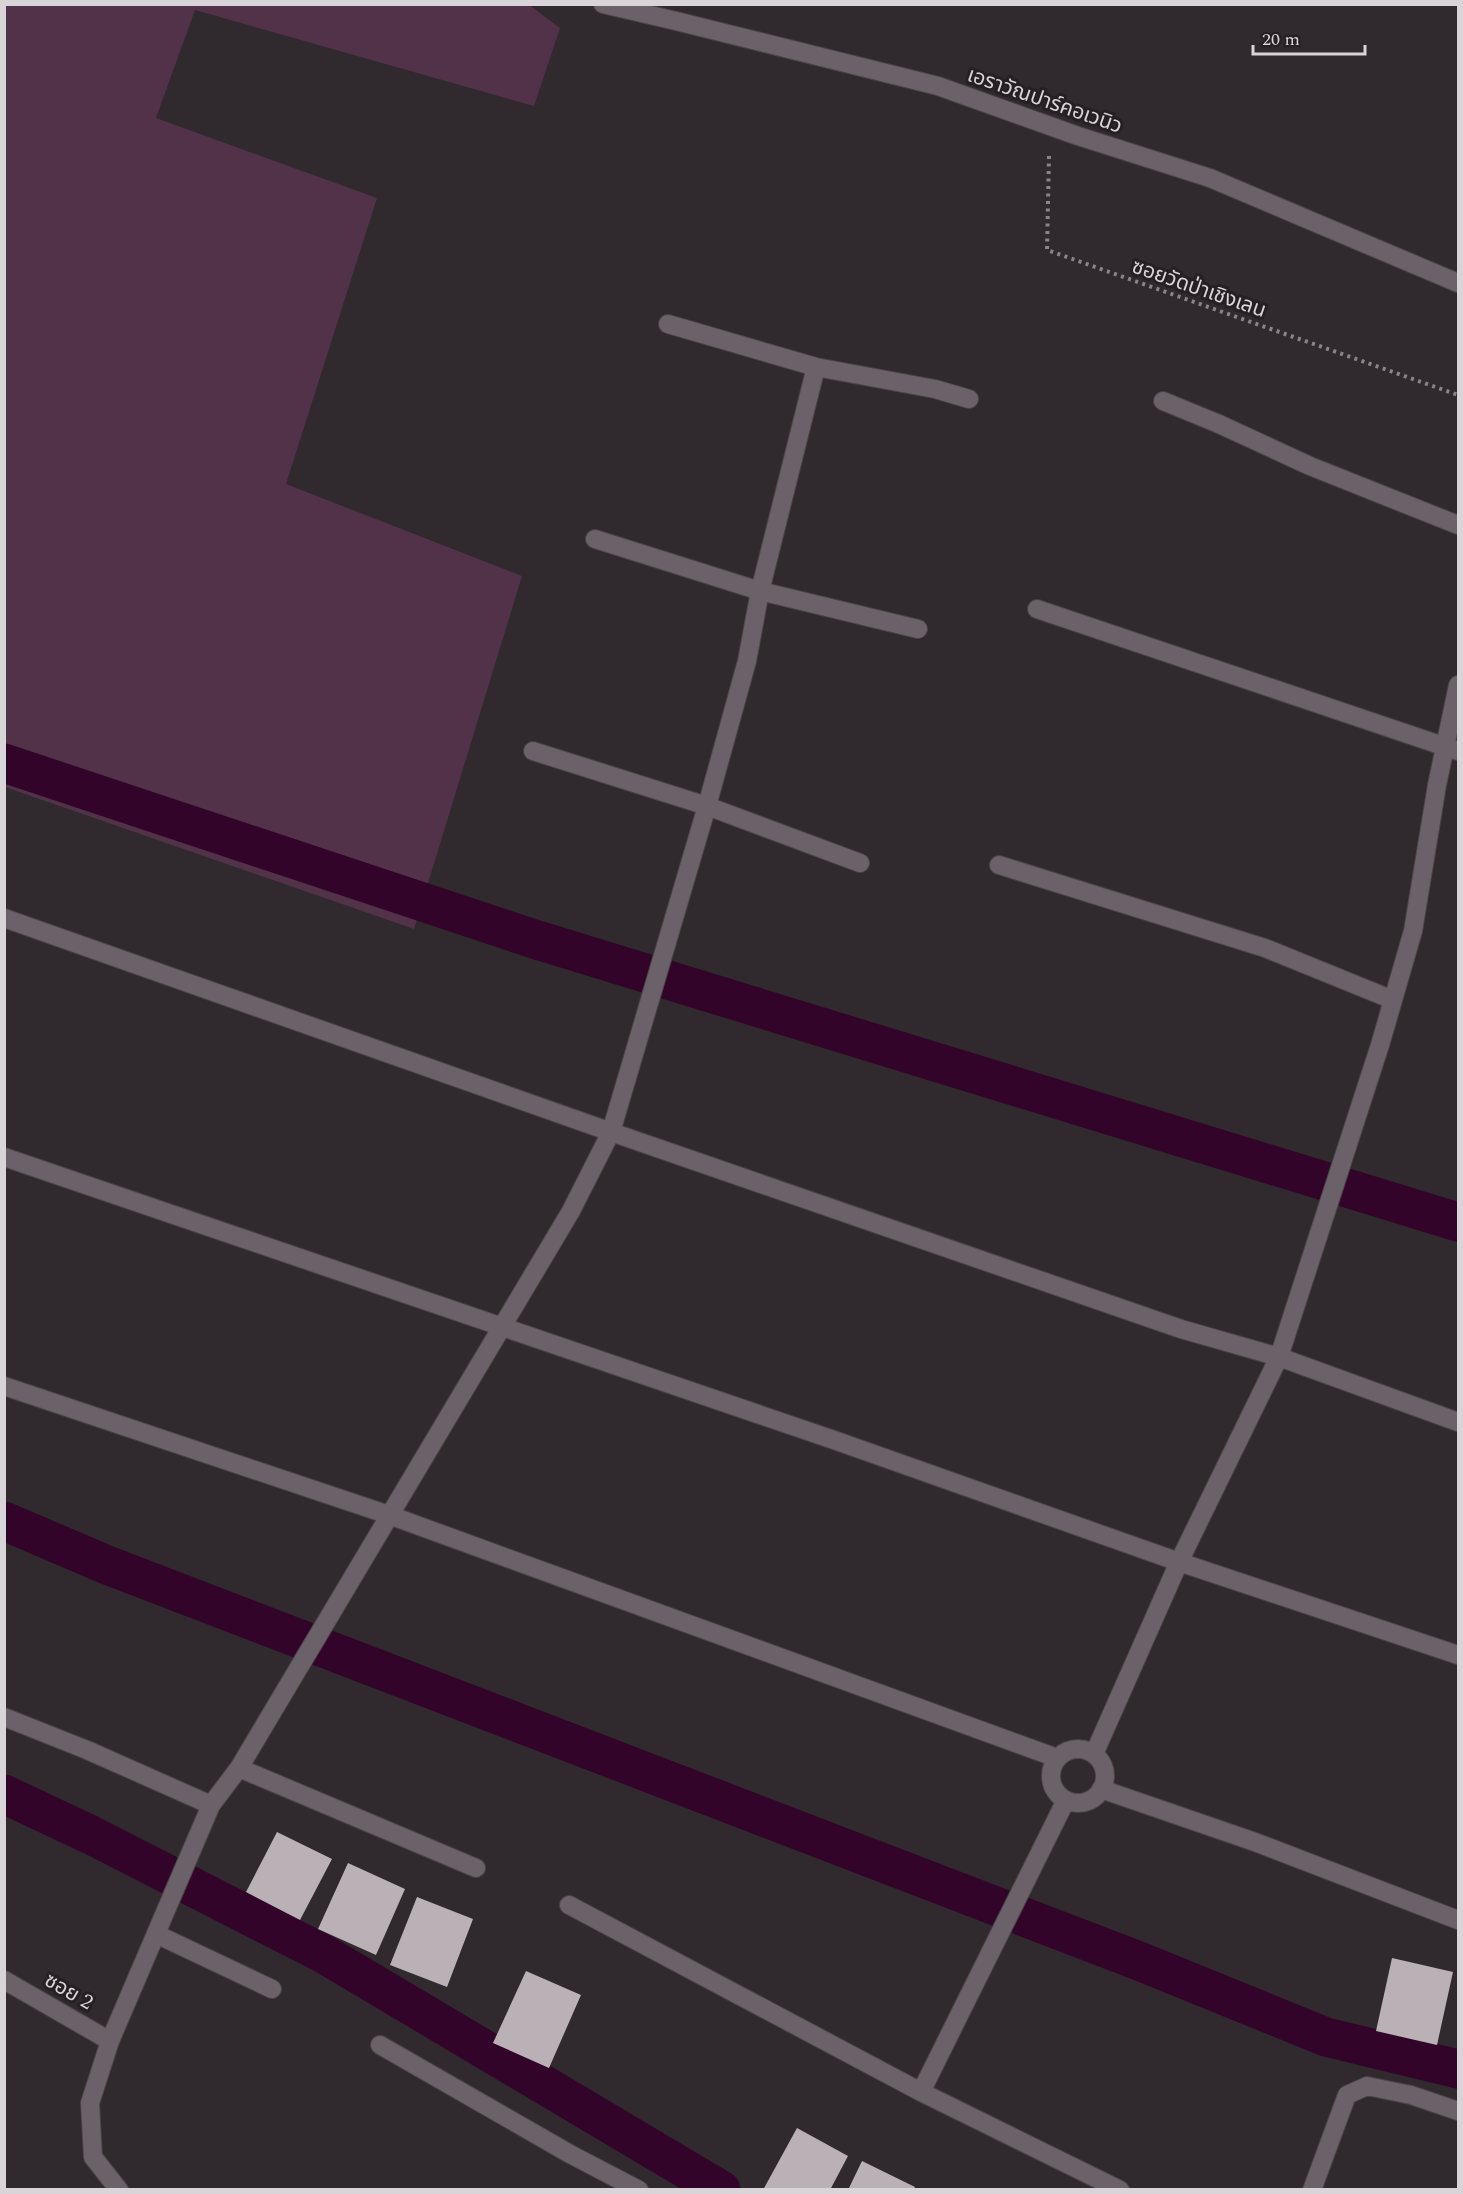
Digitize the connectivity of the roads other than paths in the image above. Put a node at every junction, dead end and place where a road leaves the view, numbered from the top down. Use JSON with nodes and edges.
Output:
{"nodes":[{"id":1,"x":603,"y":4,"type":"edge"},
{"id":2,"x":1458,"y":283,"type":"edge"},
{"id":3,"x":668,"y":324,"type":"dead end"},
{"id":4,"x":816,"y":368,"type":"junction"},
{"id":5,"x":969,"y":399,"type":"dead end"},
{"id":6,"x":1163,"y":401,"type":"dead end"},
{"id":7,"x":1458,"y":525,"type":"edge"},
{"id":8,"x":595,"y":539,"type":"dead end"},
{"id":9,"x":760,"y":591,"type":"junction"},
{"id":10,"x":1037,"y":609,"type":"dead end"},
{"id":11,"x":918,"y":629,"type":"dead end"},
{"id":12,"x":1458,"y":686,"type":"edge"},
{"id":13,"x":1452,"y":748,"type":"edge"},
{"id":14,"x":532,"y":751,"type":"dead end"},
{"id":15,"x":707,"y":806,"type":"junction"},
{"id":16,"x":860,"y":863,"type":"dead end"},
{"id":17,"x":999,"y":865,"type":"dead end"},
{"id":18,"x":4,"y":918,"type":"edge"},
{"id":19,"x":1393,"y":1000,"type":"junction"},
{"id":20,"x":611,"y":1132,"type":"junction"},
{"id":21,"x":4,"y":1157,"type":"edge"},
{"id":22,"x":501,"y":1327,"type":"junction"},
{"id":23,"x":1279,"y":1357,"type":"junction"},
{"id":24,"x":4,"y":1386,"type":"edge"},
{"id":25,"x":1458,"y":1422,"type":"edge"},
{"id":26,"x":389,"y":1515,"type":"junction"},
{"id":27,"x":1179,"y":1562,"type":"junction"},
{"id":28,"x":1458,"y":1655,"type":"edge"},
{"id":29,"x":4,"y":1717,"type":"edge"},
{"id":30,"x":1094,"y":1754,"type":"junction"},
{"id":31,"x":1058,"y":1758,"type":"junction"},
{"id":32,"x":239,"y":1768,"type":"junction"},
{"id":33,"x":1101,"y":1789,"type":"junction"},
{"id":34,"x":1066,"y":1800,"type":"junction"},
{"id":35,"x":211,"y":1804,"type":"junction"},
{"id":36,"x":476,"y":1868,"type":"dead end"},
{"id":37,"x":569,"y":1905,"type":"dead end"},
{"id":38,"x":1458,"y":1920,"type":"edge"},
{"id":39,"x":156,"y":1934,"type":"junction"},
{"id":40,"x":4,"y":1980,"type":"edge"},
{"id":41,"x":272,"y":1989,"type":"dead end"},
{"id":42,"x":110,"y":2041,"type":"junction"},
{"id":43,"x":380,"y":2045,"type":"dead end"},
{"id":44,"x":921,"y":2092,"type":"junction"},
{"id":45,"x":1458,"y":2111,"type":"edge"},
{"id":46,"x":119,"y":2190,"type":"edge"},
{"id":47,"x":639,"y":2190,"type":"edge"},
{"id":48,"x":1120,"y":2190,"type":"edge"},
{"id":49,"x":1312,"y":2190,"type":"edge"}],
"edges":[{"from":1,"to":2,"type":"street","name":"เอราวัณปาร์คอเวนิว"},
{"from":3,"to":4,"type":"street"},
{"from":4,"to":5,"type":"street"},
{"from":4,"to":9,"type":"street"},
{"from":6,"to":7,"type":"street"},
{"from":8,"to":9,"type":"street"},
{"from":9,"to":11,"type":"street"},
{"from":9,"to":15,"type":"street"},
{"from":10,"to":13,"type":"street"},
{"from":12,"to":13,"type":"street"},
{"from":13,"to":19,"type":"street"},
{"from":14,"to":15,"type":"street"},
{"from":15,"to":16,"type":"street"},
{"from":15,"to":20,"type":"street"},
{"from":17,"to":19,"type":"street"},
{"from":18,"to":20,"type":"street"},
{"from":19,"to":23,"type":"street"},
{"from":20,"to":22,"type":"street"},
{"from":20,"to":23,"type":"street"},
{"from":21,"to":22,"type":"street"},
{"from":22,"to":26,"type":"street"},
{"from":22,"to":27,"type":"street"},
{"from":23,"to":25,"type":"street"},
{"from":23,"to":27,"type":"street"},
{"from":24,"to":26,"type":"street"},
{"from":26,"to":31,"type":"street"},
{"from":26,"to":32,"type":"street"},
{"from":27,"to":28,"type":"street"},
{"from":27,"to":30,"type":"street"},
{"from":29,"to":35,"type":"street"},
{"from":30,"to":31,"type":"street"},
{"from":30,"to":33,"type":"street"},
{"from":31,"to":34,"type":"street"},
{"from":32,"to":35,"type":"street"},
{"from":32,"to":36,"type":"street"},
{"from":33,"to":34,"type":"street"},
{"from":33,"to":38,"type":"street"},
{"from":34,"to":44,"type":"street"},
{"from":35,"to":39,"type":"street"},
{"from":37,"to":44,"type":"street"},
{"from":39,"to":41,"type":"street"},
{"from":39,"to":42,"type":"street"},
{"from":40,"to":42,"type":"street","name":"ซอย 2"},
{"from":42,"to":46,"type":"street"},
{"from":43,"to":47,"type":"street"},
{"from":44,"to":48,"type":"street"},
{"from":45,"to":49,"type":"street"}]}
